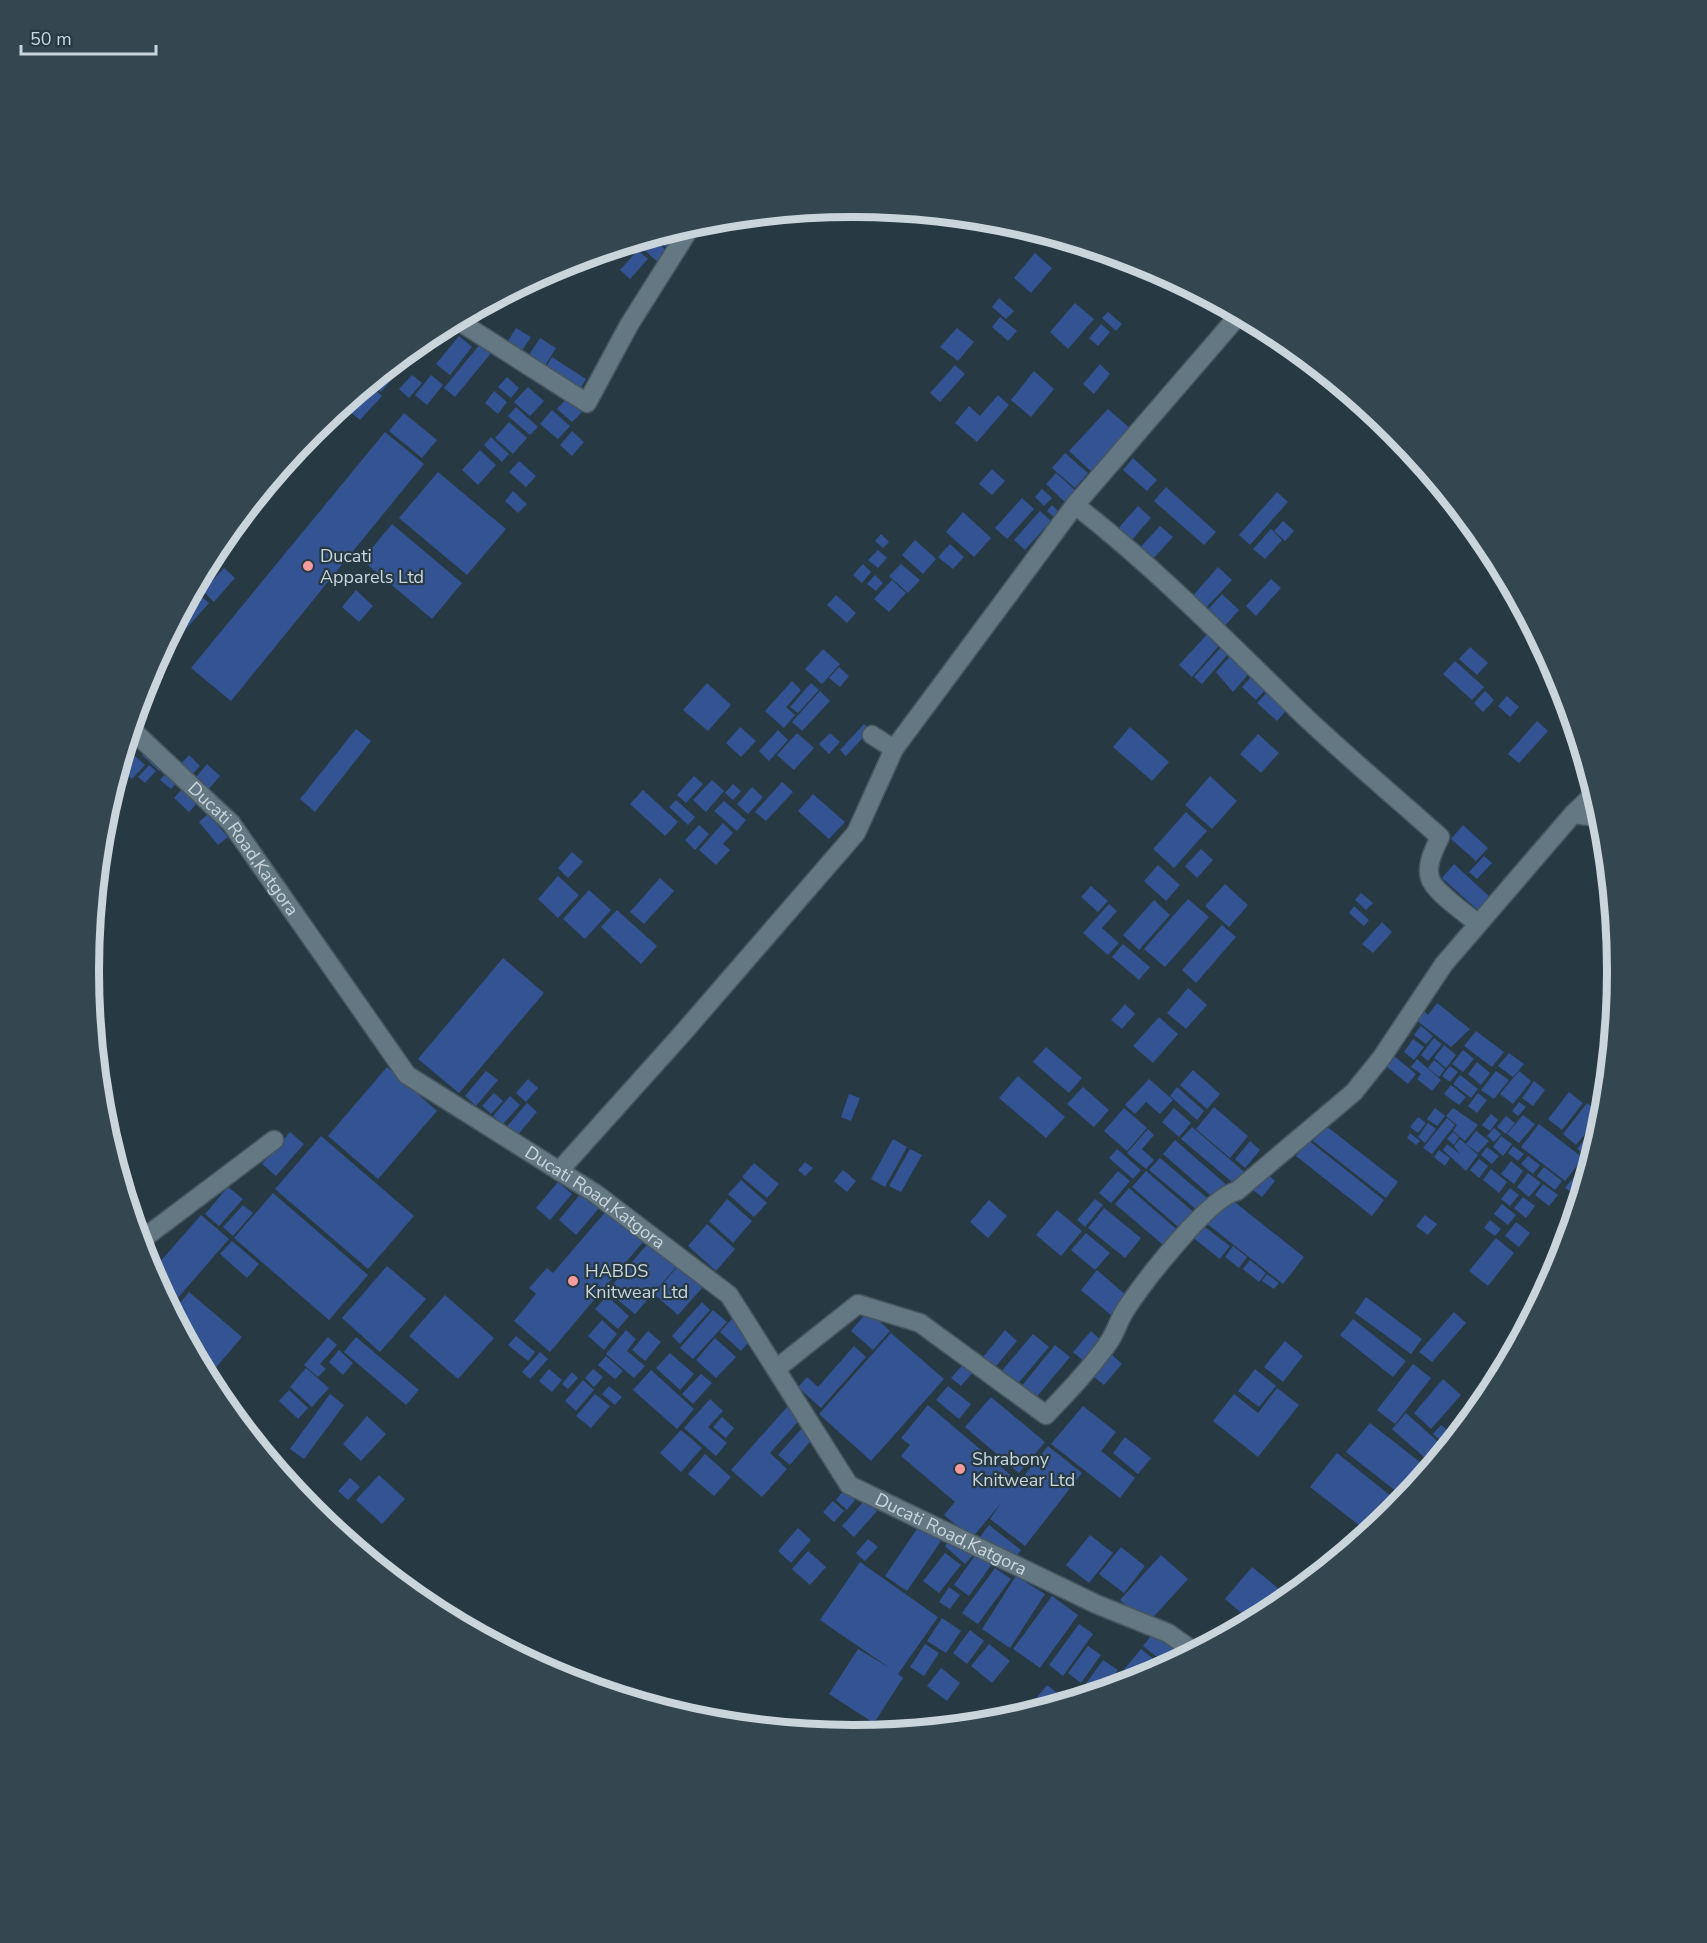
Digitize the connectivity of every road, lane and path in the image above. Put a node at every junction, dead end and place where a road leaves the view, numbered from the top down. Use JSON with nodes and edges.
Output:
{"nodes":[{"id":1,"x":685,"y":236,"type":"edge"},
{"id":2,"x":1235,"y":320,"type":"edge"},
{"id":3,"x":465,"y":325,"type":"edge"},
{"id":4,"x":1075,"y":505,"type":"junction"},
{"id":5,"x":137,"y":735,"type":"edge"},
{"id":6,"x":872,"y":735,"type":"dead end"},
{"id":7,"x":894,"y":749,"type":"junction"},
{"id":8,"x":1588,"y":800,"type":"edge"},
{"id":9,"x":1573,"y":814,"type":"junction"},
{"id":10,"x":1592,"y":816,"type":"edge"},
{"id":11,"x":1478,"y":924,"type":"junction"},
{"id":12,"x":274,"y":1140,"type":"dead end"},
{"id":13,"x":559,"y":1171,"type":"junction"},
{"id":14,"x":147,"y":1236,"type":"edge"},
{"id":15,"x":776,"y":1369,"type":"junction"},
{"id":16,"x":1188,"y":1647,"type":"edge"}],
"edges":[{"from":1,"to":3,"type":"street"},
{"from":2,"to":4,"type":"street"},
{"from":4,"to":7,"type":"street"},
{"from":4,"to":11,"type":"street"},
{"from":5,"to":13,"type":"street","name":"Ducati Road,Katgora"},
{"from":6,"to":7,"type":"street"},
{"from":7,"to":13,"type":"street"},
{"from":8,"to":9,"type":"street"},
{"from":9,"to":10,"type":"street"},
{"from":9,"to":11,"type":"street"},
{"from":11,"to":15,"type":"street"},
{"from":12,"to":14,"type":"street"},
{"from":13,"to":15,"type":"street","name":"Ducati Road,Katgora"},
{"from":15,"to":16,"type":"street","name":"Ducati Road,Katgora"}]}
